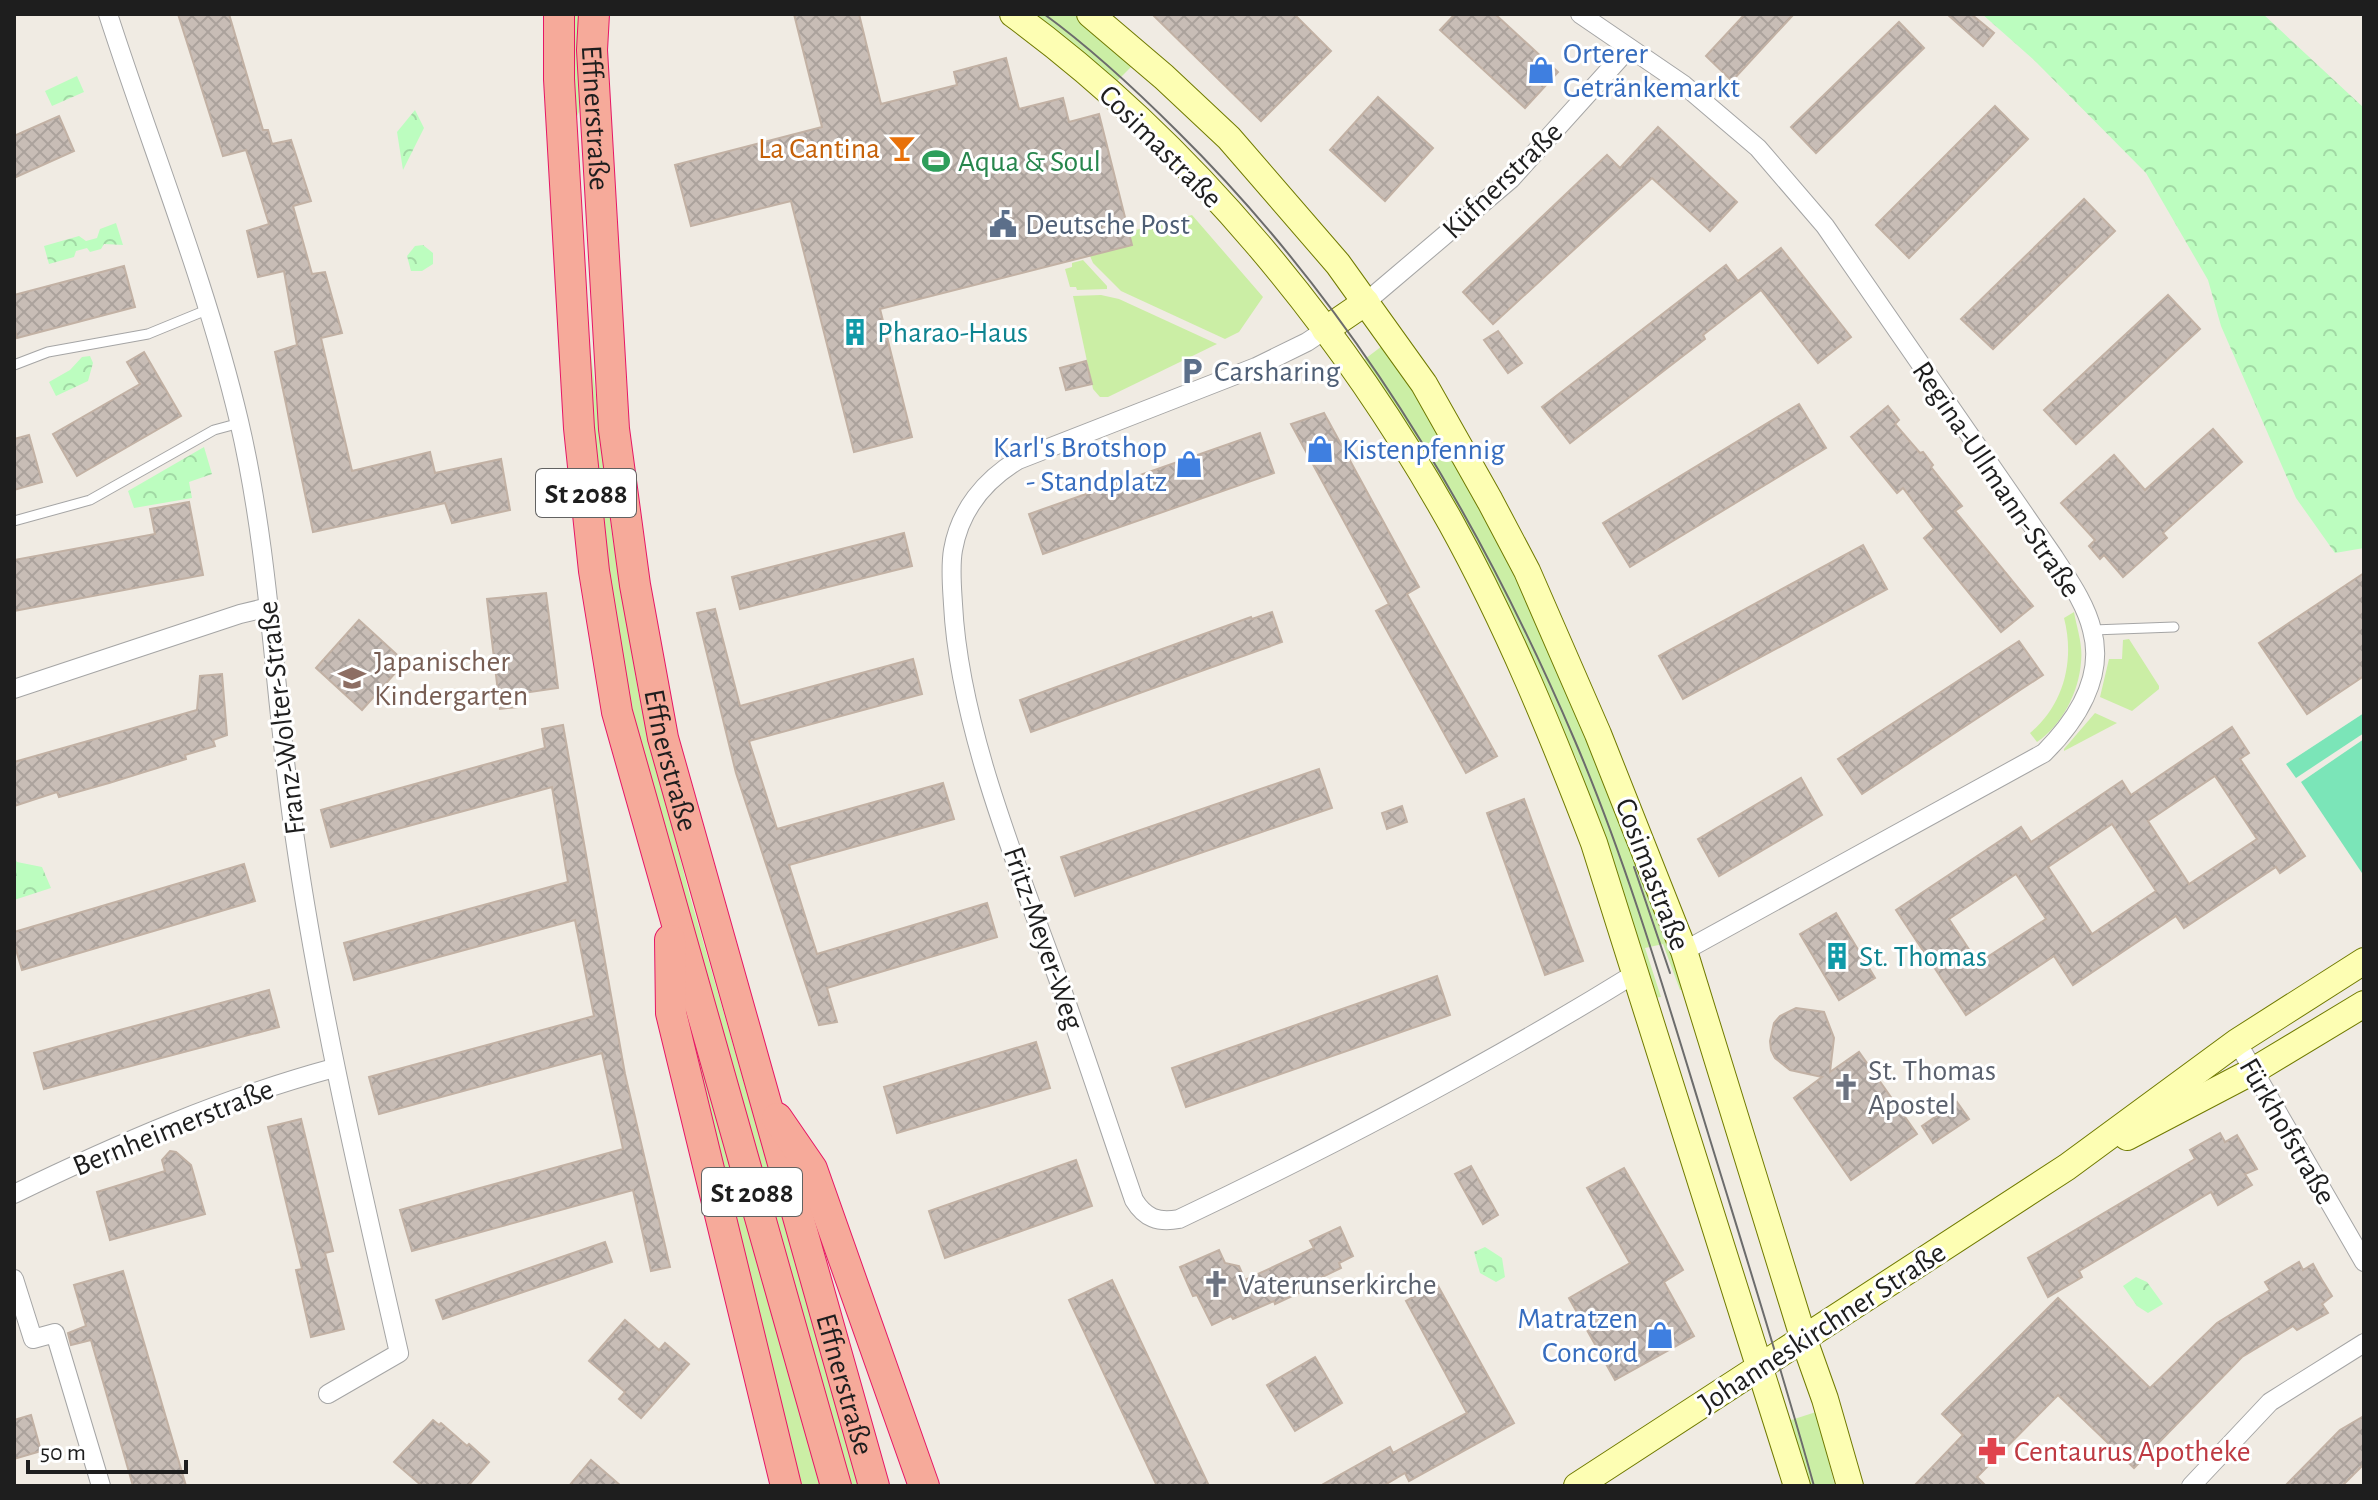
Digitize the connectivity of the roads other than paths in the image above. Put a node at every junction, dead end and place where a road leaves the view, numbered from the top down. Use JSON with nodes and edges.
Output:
{"nodes":[{"id":1,"x":108,"y":14,"type":"edge"},
{"id":2,"x":559,"y":14,"type":"edge"},
{"id":3,"x":594,"y":14,"type":"edge"},
{"id":4,"x":1013,"y":14,"type":"edge"},
{"id":5,"x":1090,"y":14,"type":"edge"},
{"id":6,"x":1580,"y":14,"type":"edge"},
{"id":7,"x":1629,"y":48,"type":"junction"},
{"id":8,"x":1366,"y":302,"type":"junction"},
{"id":9,"x":209,"y":309,"type":"junction"},
{"id":10,"x":1325,"y":330,"type":"junction"},
{"id":11,"x":14,"y":365,"type":"edge"},
{"id":12,"x":240,"y":423,"type":"junction"},
{"id":13,"x":14,"y":521,"type":"edge"},
{"id":14,"x":269,"y":607,"type":"junction"},
{"id":15,"x":2174,"y":627,"type":"dead end"},
{"id":16,"x":2093,"y":630,"type":"junction"},
{"id":17,"x":14,"y":689,"type":"edge"},
{"id":18,"x":669,"y":898,"type":"junction"},
{"id":19,"x":1684,"y":951,"type":"junction"},
{"id":20,"x":2364,"y":961,"type":"edge"},
{"id":21,"x":1636,"y":973,"type":"junction"},
{"id":22,"x":2364,"y":1004,"type":"edge"},
{"id":23,"x":2237,"y":1042,"type":"junction"},
{"id":24,"x":334,"y":1068,"type":"junction"},
{"id":25,"x":2253,"y":1071,"type":"junction"},
{"id":26,"x":764,"y":1098,"type":"junction"},
{"id":27,"x":2067,"y":1167,"type":"junction"},
{"id":28,"x":14,"y":1194,"type":"edge"},
{"id":29,"x":2364,"y":1262,"type":"edge"},
{"id":30,"x":14,"y":1279,"type":"edge"},
{"id":31,"x":1804,"y":1340,"type":"junction"},
{"id":32,"x":2364,"y":1343,"type":"edge"},
{"id":33,"x":1759,"y":1370,"type":"junction"},
{"id":34,"x":328,"y":1394,"type":"dead end"},
{"id":35,"x":101,"y":1486,"type":"edge"},
{"id":36,"x":786,"y":1486,"type":"edge"},
{"id":37,"x":836,"y":1486,"type":"edge"},
{"id":38,"x":874,"y":1486,"type":"edge"},
{"id":39,"x":924,"y":1486,"type":"edge"},
{"id":40,"x":1577,"y":1486,"type":"edge"},
{"id":41,"x":1797,"y":1486,"type":"edge"},
{"id":42,"x":1850,"y":1486,"type":"edge"},
{"id":43,"x":2191,"y":1486,"type":"edge"}],
"edges":[{"from":1,"to":9,"type":"street","name":"Franz-Wolter-Straße"},
{"from":2,"to":18,"type":"highway","name":"Effnerstraße","number":"St 2088"},
{"from":3,"to":26,"type":"highway","name":"Effnerstraße","number":"St 2088"},
{"from":4,"to":10,"type":"main road","name":"Cosimastraße"},
{"from":5,"to":8,"type":"main road","name":"Cosimastraße"},
{"from":6,"to":7,"type":"street","name":"Regina-Ullmann-Straße"},
{"from":7,"to":8,"type":"street","name":"Küfnerstraße"},
{"from":7,"to":16,"type":"street","name":"Regina-Ullmann-Straße"},
{"from":8,"to":10,"type":"main road"},
{"from":8,"to":19,"type":"main road","name":"Cosimastraße"},
{"from":9,"to":11,"type":"lane"},
{"from":9,"to":12,"type":"street","name":"Franz-Wolter-Straße"},
{"from":10,"to":21,"type":"main road","name":"Cosimastraße"},
{"from":10,"to":21,"type":"street","name":"Fritz-Meyer-Weg"},
{"from":12,"to":13,"type":"lane"},
{"from":12,"to":14,"type":"street","name":"Franz-Wolter-Straße"},
{"from":14,"to":17,"type":"street"},
{"from":14,"to":24,"type":"street","name":"Franz-Wolter-Straße"},
{"from":15,"to":16,"type":"lane"},
{"from":16,"to":19,"type":"street","name":"Regina-Ullmann-Straße"},
{"from":18,"to":36,"type":"highway"},
{"from":18,"to":37,"type":"highway","name":"Effnerstraße","number":"St 2088"},
{"from":19,"to":31,"type":"main road","name":"Cosimastraße"},
{"from":20,"to":23,"type":"main road","name":"Johanneskirchner Straße"},
{"from":21,"to":33,"type":"main road","name":"Cosimastraße"},
{"from":22,"to":25,"type":"main road","name":"Johanneskirchner Straße"},
{"from":23,"to":25,"type":"street","name":"Fürkhofstraße"},
{"from":23,"to":27,"type":"main road","name":"Johanneskirchner Straße"},
{"from":24,"to":28,"type":"street","name":"Bernheimerstraße"},
{"from":24,"to":34,"type":"street","name":"Franz-Wolter-Straße"},
{"from":25,"to":27,"type":"main road","name":"Johanneskirchner Straße"},
{"from":25,"to":29,"type":"street","name":"Fürkhofstraße"},
{"from":26,"to":38,"type":"highway","name":"Effnerstraße","number":"St 2088"},
{"from":26,"to":39,"type":"highway"},
{"from":27,"to":31,"type":"main road","name":"Johanneskirchner Straße"},
{"from":30,"to":35,"type":"street"},
{"from":31,"to":33,"type":"main road","name":"Johanneskirchner Straße"},
{"from":31,"to":42,"type":"main road","name":"Cosimastraße"},
{"from":32,"to":43,"type":"street"},
{"from":33,"to":40,"type":"main road","name":"Johanneskirchner Straße"},
{"from":33,"to":41,"type":"main road","name":"Cosimastraße"}]}
